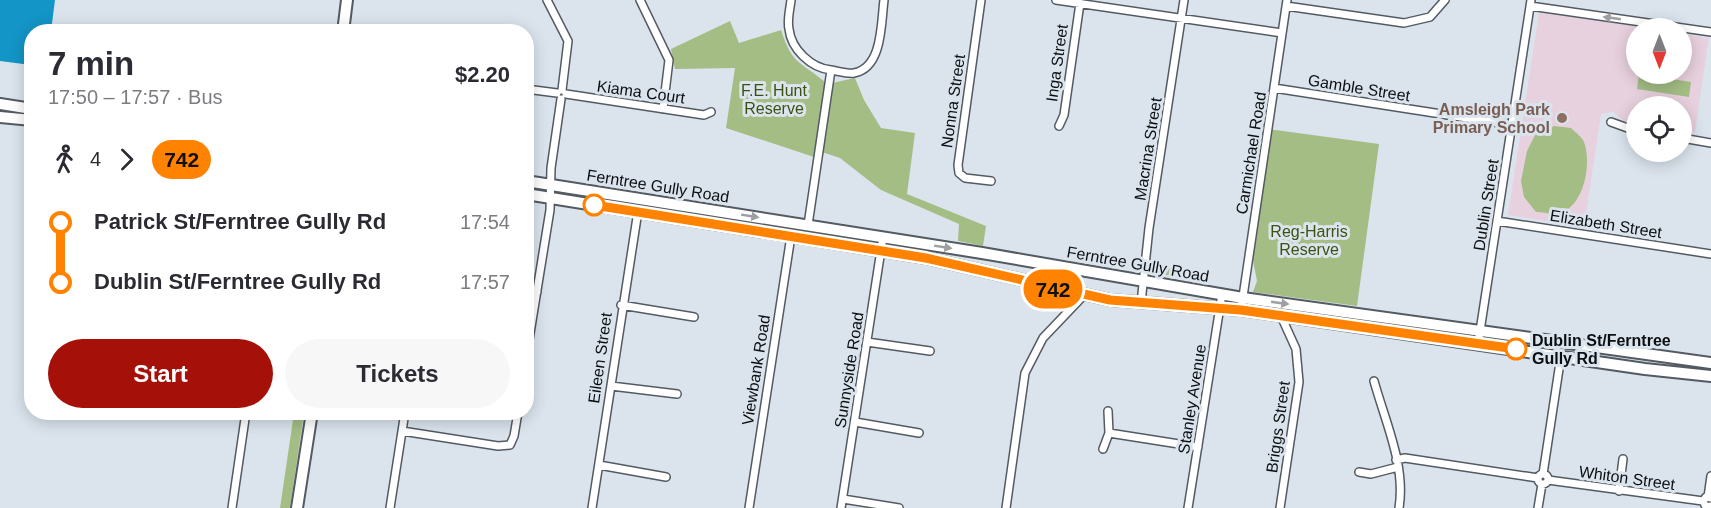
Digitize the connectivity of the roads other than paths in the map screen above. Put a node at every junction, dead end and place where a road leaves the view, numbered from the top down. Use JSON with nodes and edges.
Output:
{"nodes":[{"id":1,"x":346,"y":0,"type":"edge"},
{"id":2,"x":548,"y":0,"type":"edge"},
{"id":3,"x":640,"y":0,"type":"edge"},
{"id":4,"x":791,"y":0,"type":"edge"},
{"id":5,"x":884,"y":0,"type":"edge"},
{"id":6,"x":981,"y":0,"type":"edge"},
{"id":7,"x":1056,"y":0,"type":"edge"},
{"id":8,"x":1184,"y":0,"type":"edge"},
{"id":9,"x":1445,"y":0,"type":"edge"},
{"id":10,"x":1080,"y":3,"type":"junction"},
{"id":11,"x":1287,"y":3,"type":"edge"},
{"id":12,"x":1530,"y":3,"type":"edge"},
{"id":13,"x":1182,"y":18,"type":"junction"},
{"id":14,"x":344,"y":24,"type":"edge"},
{"id":15,"x":1711,"y":32,"type":"edge"},
{"id":16,"x":1282,"y":33,"type":"junction"},
{"id":17,"x":831,"y":70,"type":"junction"},
{"id":18,"x":1274,"y":88,"type":"junction"},
{"id":19,"x":534,"y":89,"type":"edge"},
{"id":20,"x":562,"y":94,"type":"junction"},
{"id":21,"x":0,"y":104,"type":"edge"},
{"id":22,"x":24,"y":107,"type":"edge"},
{"id":23,"x":663,"y":109,"type":"junction"},
{"id":24,"x":711,"y":112,"type":"dead end"},
{"id":25,"x":0,"y":117,"type":"edge"},
{"id":26,"x":24,"y":119,"type":"edge"},
{"id":27,"x":1611,"y":122,"type":"dead end"},
{"id":28,"x":1512,"y":125,"type":"junction"},
{"id":29,"x":1059,"y":126,"type":"dead end"},
{"id":30,"x":1626,"y":127,"type":"edge"},
{"id":31,"x":1692,"y":140,"type":"edge"},
{"id":32,"x":1711,"y":143,"type":"edge"},
{"id":33,"x":991,"y":181,"type":"dead end"},
{"id":34,"x":534,"y":182,"type":"edge"},
{"id":35,"x":550,"y":185,"type":"junction"},
{"id":36,"x":534,"y":195,"type":"edge"},
{"id":37,"x":550,"y":198,"type":"junction"},
{"id":38,"x":638,"y":212,"type":"junction"},
{"id":39,"x":1497,"y":221,"type":"junction"},
{"id":40,"x":807,"y":225,"type":"junction"},
{"id":41,"x":791,"y":236,"type":"junction"},
{"id":42,"x":883,"y":237,"type":"junction"},
{"id":43,"x":881,"y":250,"type":"junction"},
{"id":44,"x":1711,"y":254,"type":"edge"},
{"id":45,"x":1143,"y":281,"type":"junction"},
{"id":46,"x":534,"y":291,"type":"edge"},
{"id":47,"x":537,"y":292,"type":"junction"},
{"id":48,"x":1222,"y":294,"type":"junction"},
{"id":49,"x":1084,"y":295,"type":"junction"},
{"id":50,"x":1243,"y":298,"type":"junction"},
{"id":51,"x":1141,"y":303,"type":"junction"},
{"id":52,"x":621,"y":305,"type":"junction"},
{"id":53,"x":1220,"y":308,"type":"junction"},
{"id":54,"x":534,"y":310,"type":"edge"},
{"id":55,"x":1241,"y":310,"type":"junction"},
{"id":56,"x":1281,"y":316,"type":"junction"},
{"id":57,"x":694,"y":317,"type":"dead end"},
{"id":58,"x":1479,"y":332,"type":"junction"},
{"id":59,"x":867,"y":342,"type":"junction"},
{"id":60,"x":1478,"y":344,"type":"junction"},
{"id":61,"x":930,"y":351,"type":"dead end"},
{"id":62,"x":1562,"y":356,"type":"junction"},
{"id":63,"x":1711,"y":363,"type":"edge"},
{"id":64,"x":1711,"y":376,"type":"edge"},
{"id":65,"x":1374,"y":381,"type":"dead end"},
{"id":66,"x":610,"y":386,"type":"junction"},
{"id":67,"x":677,"y":394,"type":"dead end"},
{"id":68,"x":1108,"y":411,"type":"dead end"},
{"id":69,"x":245,"y":420,"type":"edge"},
{"id":70,"x":311,"y":420,"type":"edge"},
{"id":71,"x":404,"y":420,"type":"edge"},
{"id":72,"x":517,"y":420,"type":"edge"},
{"id":73,"x":855,"y":422,"type":"junction"},
{"id":74,"x":402,"y":431,"type":"junction"},
{"id":75,"x":919,"y":433,"type":"dead end"},
{"id":76,"x":1109,"y":433,"type":"junction"},
{"id":77,"x":1198,"y":447,"type":"junction"},
{"id":78,"x":1103,"y":449,"type":"dead end"},
{"id":79,"x":1623,"y":459,"type":"dead end"},
{"id":80,"x":1397,"y":463,"type":"junction"},
{"id":81,"x":599,"y":465,"type":"junction"},
{"id":82,"x":1359,"y":472,"type":"dead end"},
{"id":83,"x":1711,"y":476,"type":"edge"},
{"id":84,"x":666,"y":477,"type":"dead end"},
{"id":85,"x":1543,"y":479,"type":"junction"},
{"id":86,"x":1619,"y":491,"type":"junction"},
{"id":87,"x":843,"y":499,"type":"junction"},
{"id":88,"x":1708,"y":503,"type":"edge"},
{"id":89,"x":232,"y":508,"type":"edge"},
{"id":90,"x":297,"y":508,"type":"edge"},
{"id":91,"x":390,"y":508,"type":"edge"},
{"id":92,"x":592,"y":508,"type":"edge"},
{"id":93,"x":749,"y":508,"type":"edge"},
{"id":94,"x":841,"y":508,"type":"edge"},
{"id":95,"x":899,"y":508,"type":"edge"},
{"id":96,"x":1006,"y":508,"type":"edge"},
{"id":97,"x":1188,"y":508,"type":"edge"},
{"id":98,"x":1280,"y":508,"type":"edge"},
{"id":99,"x":1399,"y":508,"type":"edge"},
{"id":100,"x":1538,"y":508,"type":"edge"}],
"edges":[{"from":1,"to":14,"type":"main road"},
{"from":2,"to":20,"type":"street"},
{"from":3,"to":23,"type":"street"},
{"from":4,"to":17,"type":"street"},
{"from":5,"to":17,"type":"street"},
{"from":6,"to":33,"type":"street","name":"Nonna Street"},
{"from":7,"to":10,"type":"street"},
{"from":8,"to":13,"type":"street","name":"Macrina Street"},
{"from":9,"to":11,"type":"street"},
{"from":10,"to":13,"type":"street"},
{"from":10,"to":29,"type":"street","name":"Inga Street"},
{"from":11,"to":16,"type":"street","name":"Carmichael Road"},
{"from":15,"to":12,"type":"street","one_way":true},
{"from":12,"to":28,"type":"street","name":"Dublin Street"},
{"from":13,"to":16,"type":"street"},
{"from":13,"to":45,"type":"street","name":"Macrina Street"},
{"from":16,"to":18,"type":"street","name":"Carmichael Road"},
{"from":17,"to":40,"type":"street"},
{"from":18,"to":28,"type":"street","name":"Gamble Street"},
{"from":18,"to":50,"type":"street","name":"Carmichael Road"},
{"from":19,"to":20,"type":"street","name":"Kiama Court"},
{"from":20,"to":23,"type":"street","name":"Kiama Court"},
{"from":20,"to":35,"type":"street"},
{"from":21,"to":22,"type":"main road"},
{"from":23,"to":24,"type":"street","name":"Kiama Court"},
{"from":25,"to":26,"type":"main road"},
{"from":27,"to":30,"type":"street"},
{"from":28,"to":39,"type":"street","name":"Dublin Street"},
{"from":31,"to":32,"type":"street"},
{"from":34,"to":35,"type":"main road","name":"Ferntree Gully Road"},
{"from":35,"to":37,"type":"street"},
{"from":35,"to":40,"type":"main road","name":"Ferntree Gully Road","one_way":true},
{"from":36,"to":37,"type":"main road","name":"Ferntree Gully Road"},
{"from":37,"to":38,"type":"main road","name":"Ferntree Gully Road"},
{"from":37,"to":47,"type":"street"},
{"from":38,"to":41,"type":"main road","name":"Ferntree Gully Road"},
{"from":38,"to":52,"type":"street","name":"Eileen Street"},
{"from":39,"to":44,"type":"street","name":"Elizabeth Street"},
{"from":39,"to":58,"type":"street","name":"Dublin Street"},
{"from":40,"to":42,"type":"main road","name":"Ferntree Gully Road"},
{"from":41,"to":43,"type":"main road","name":"Ferntree Gully Road"},
{"from":41,"to":93,"type":"street","name":"Viewbank Road"},
{"from":42,"to":43,"type":"street","name":"Sunnyside Road"},
{"from":42,"to":45,"type":"main road","name":"Ferntree Gully Road","one_way":true},
{"from":43,"to":49,"type":"main road","name":"Ferntree Gully Road"},
{"from":43,"to":59,"type":"street","name":"Sunnyside Road"},
{"from":45,"to":48,"type":"main road","name":"Ferntree Gully Road"},
{"from":45,"to":51,"type":"street","name":"Macrina Street"},
{"from":46,"to":47,"type":"street"},
{"from":47,"to":54,"type":"street"},
{"from":48,"to":50,"type":"main road","name":"Ferntree Gully Road"},
{"from":48,"to":53,"type":"street","name":"Stanley Avenue"},
{"from":49,"to":51,"type":"main road","name":"Ferntree Gully Road"},
{"from":49,"to":96,"type":"street"},
{"from":50,"to":55,"type":"street","name":"Carmichael Road"},
{"from":50,"to":58,"type":"main road","name":"Ferntree Gully Road","one_way":true},
{"from":51,"to":53,"type":"main road","name":"Ferntree Gully Road"},
{"from":52,"to":57,"type":"street"},
{"from":52,"to":66,"type":"street","name":"Eileen Street"},
{"from":53,"to":55,"type":"main road","name":"Ferntree Gully Road"},
{"from":53,"to":77,"type":"street","name":"Stanley Avenue"},
{"from":55,"to":56,"type":"main road","name":"Ferntree Gully Road"},
{"from":56,"to":60,"type":"main road","name":"Ferntree Gully Road"},
{"from":56,"to":98,"type":"street","name":"Briggs Street"},
{"from":58,"to":60,"type":"street","name":"Dublin Street"},
{"from":58,"to":63,"type":"main road","name":"Ferntree Gully Road"},
{"from":59,"to":61,"type":"street"},
{"from":59,"to":73,"type":"street","name":"Sunnyside Road"},
{"from":60,"to":62,"type":"main road","name":"Ferntree Gully Road"},
{"from":62,"to":64,"type":"main road","name":"Ferntree Gully Road"},
{"from":62,"to":85,"type":"street"},
{"from":65,"to":80,"type":"street"},
{"from":66,"to":67,"type":"street"},
{"from":66,"to":81,"type":"street","name":"Eileen Street"},
{"from":68,"to":76,"type":"street"},
{"from":69,"to":89,"type":"street"},
{"from":70,"to":90,"type":"main road"},
{"from":71,"to":74,"type":"street"},
{"from":72,"to":74,"type":"street"},
{"from":73,"to":75,"type":"street"},
{"from":73,"to":87,"type":"street","name":"Sunnyside Road"},
{"from":74,"to":91,"type":"street"},
{"from":76,"to":77,"type":"street"},
{"from":76,"to":78,"type":"street"},
{"from":77,"to":97,"type":"street","name":"Stanley Avenue"},
{"from":79,"to":86,"type":"street"},
{"from":80,"to":82,"type":"street","name":"Whiton Street"},
{"from":80,"to":85,"type":"street","name":"Whiton Street"},
{"from":80,"to":99,"type":"street"},
{"from":81,"to":84,"type":"street"},
{"from":81,"to":92,"type":"street","name":"Eileen Street"},
{"from":83,"to":88,"type":"street"},
{"from":85,"to":86,"type":"street","name":"Whiton Street"},
{"from":85,"to":100,"type":"street"},
{"from":86,"to":88,"type":"street","name":"Whiton Street"},
{"from":87,"to":94,"type":"street","name":"Sunnyside Road"},
{"from":87,"to":95,"type":"street"}]}
